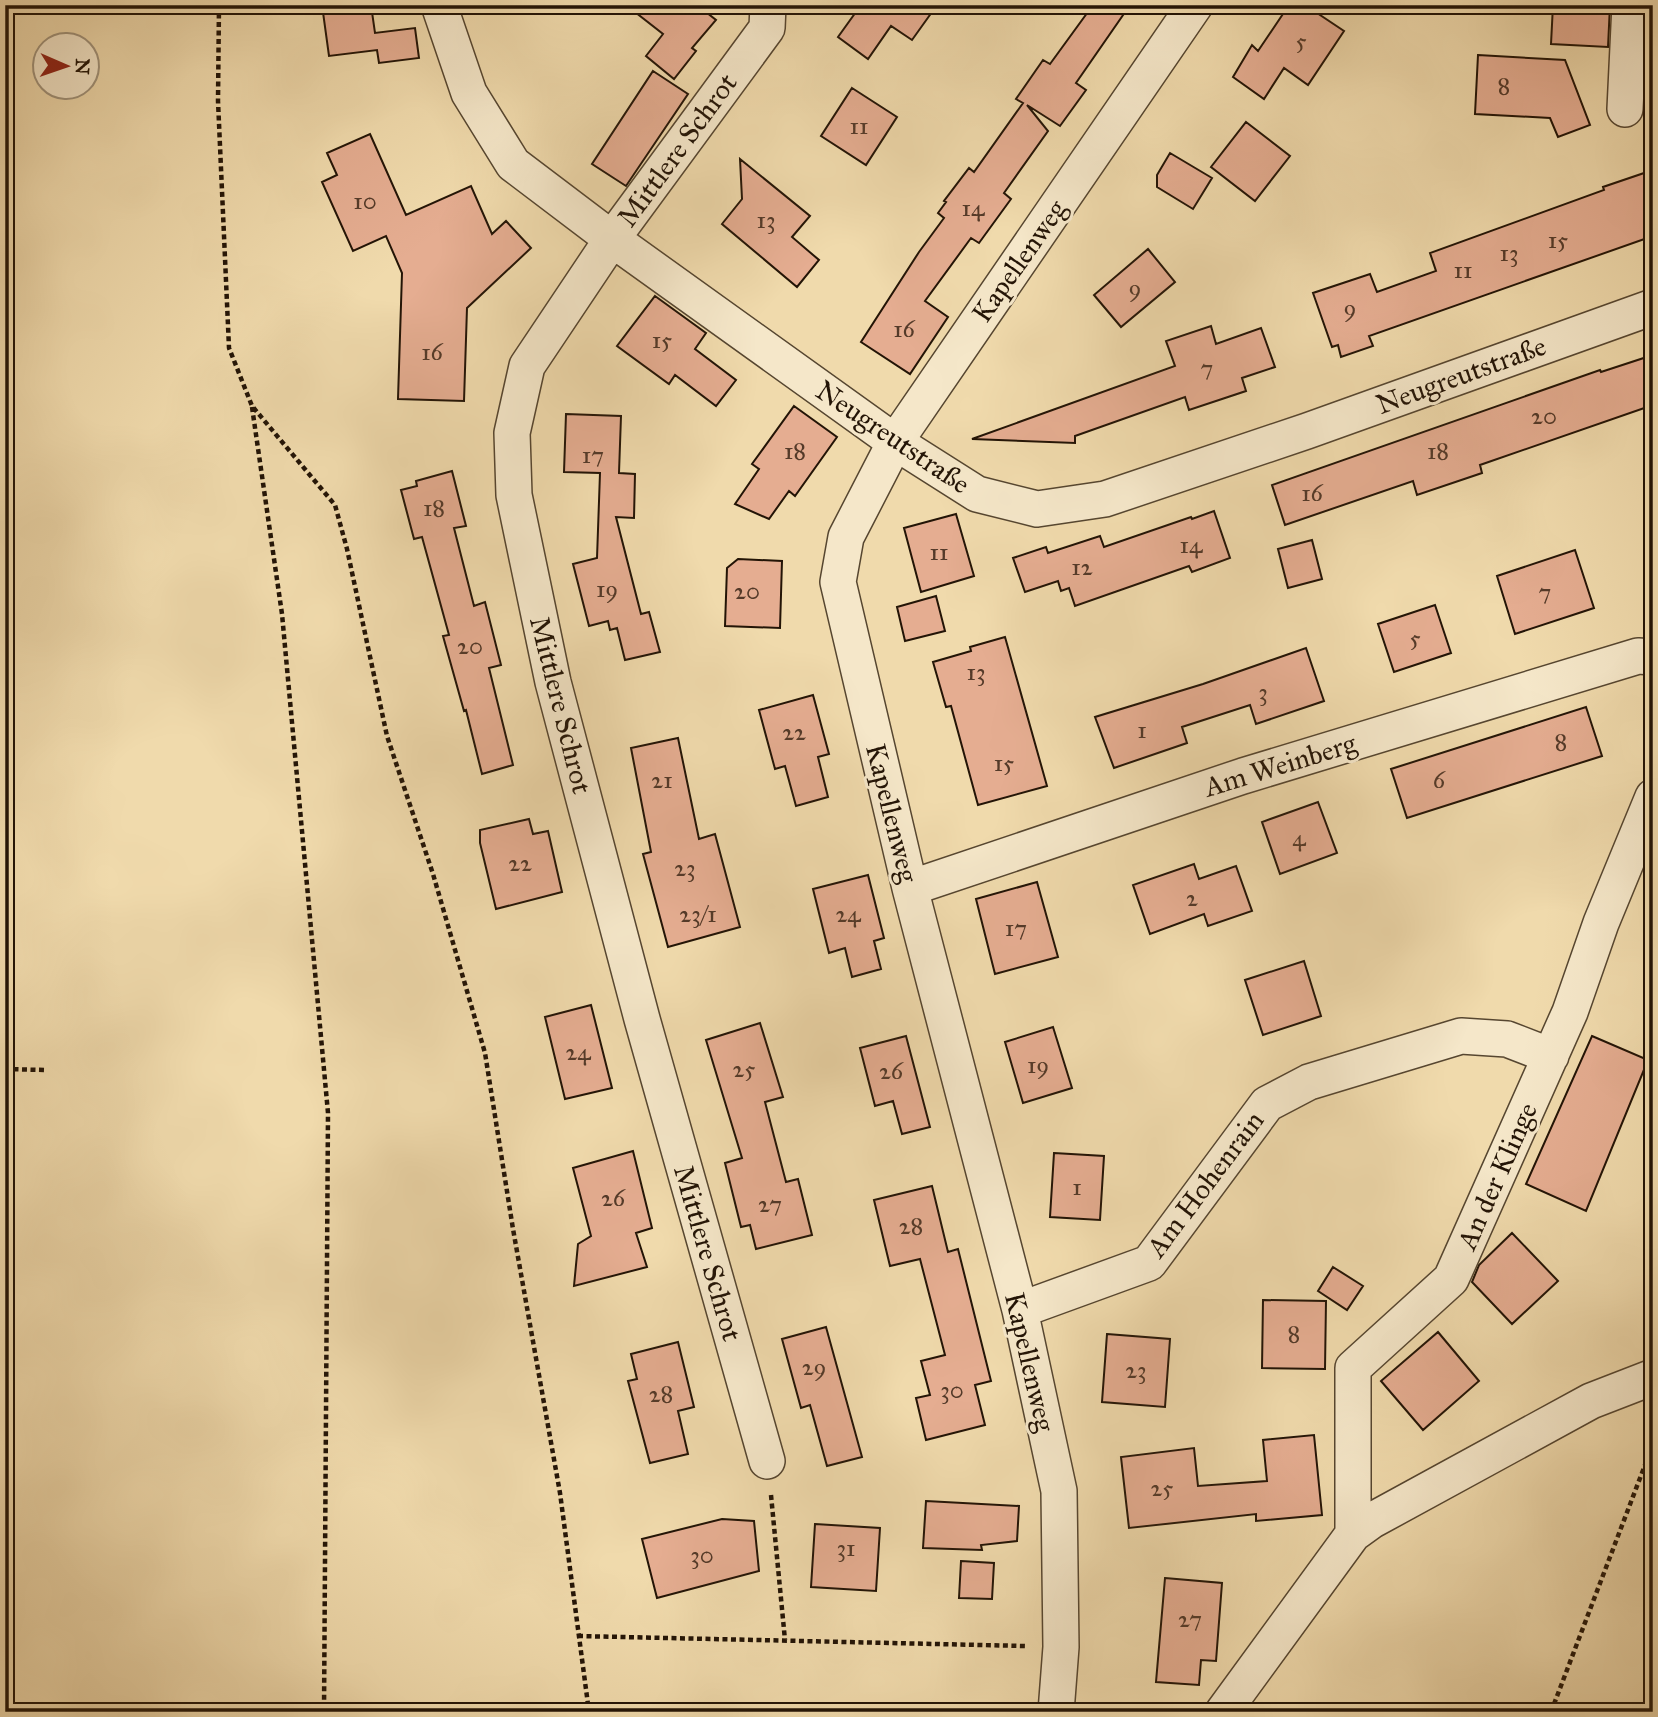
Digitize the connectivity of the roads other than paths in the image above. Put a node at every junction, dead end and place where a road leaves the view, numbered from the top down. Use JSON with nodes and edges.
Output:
{"nodes":[{"id":1,"x":439,"y":5,"type":"edge"},
{"id":2,"x":768,"y":5,"type":"edge"},
{"id":3,"x":1195,"y":5,"type":"edge"},
{"id":4,"x":1630,"y":5,"type":"edge"},
{"id":5,"x":1625,"y":109,"type":"dead end"},
{"id":6,"x":611,"y":239,"type":"junction"},
{"id":7,"x":1653,"y":307,"type":"edge"},
{"id":8,"x":895,"y":442,"type":"junction"},
{"id":9,"x":1653,"y":657,"type":"edge"},
{"id":10,"x":1653,"y":797,"type":"edge"},
{"id":11,"x":910,"y":888,"type":"junction"},
{"id":12,"x":1551,"y":1056,"type":"junction"},
{"id":13,"x":1020,"y":1310,"type":"junction"},
{"id":14,"x":1653,"y":1377,"type":"edge"},
{"id":15,"x":767,"y":1461,"type":"road end"},
{"id":16,"x":1353,"y":1534,"type":"junction"},
{"id":17,"x":1056,"y":1712,"type":"edge"},
{"id":18,"x":1223,"y":1712,"type":"edge"}],
"edges":[{"from":1,"to":6,"type":"street","name":"Neugreutstraße"},
{"from":2,"to":6,"type":"street","name":"Mittlere Schrot"},
{"from":3,"to":8,"type":"street","name":"Kapellenweg"},
{"from":4,"to":5,"type":"street"},
{"from":6,"to":8,"type":"street","name":"Neugreutstraße"},
{"from":6,"to":15,"type":"street","name":"Mittlere Schrot"},
{"from":7,"to":8,"type":"street","name":"Neugreutstraße"},
{"from":8,"to":11,"type":"street","name":"Kapellenweg"},
{"from":9,"to":11,"type":"street","name":"Am Weinberg"},
{"from":10,"to":12,"type":"street","name":"An der Klinge"},
{"from":11,"to":13,"type":"street","name":"Kapellenweg"},
{"from":12,"to":13,"type":"street","name":"Am Hohenrain"},
{"from":12,"to":16,"type":"street","name":"An der Klinge"},
{"from":13,"to":17,"type":"street","name":"Kapellenweg"},
{"from":14,"to":16,"type":"street"},
{"from":16,"to":18,"type":"street"}]}
